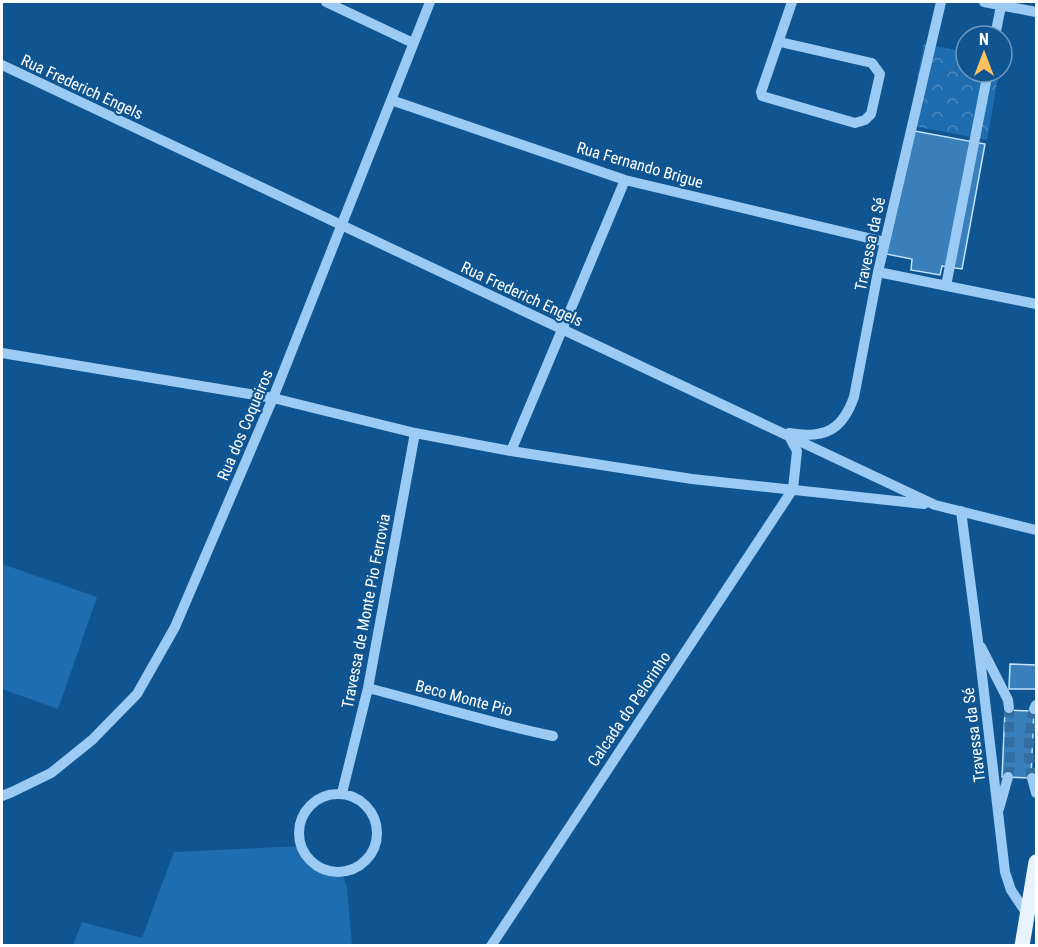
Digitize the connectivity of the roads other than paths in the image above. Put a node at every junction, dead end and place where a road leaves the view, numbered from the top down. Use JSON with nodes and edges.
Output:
{"nodes":[{"id":1,"x":326,"y":2,"type":"edge"},
{"id":2,"x":430,"y":2,"type":"edge"},
{"id":3,"x":792,"y":2,"type":"edge"},
{"id":4,"x":941,"y":2,"type":"edge"},
{"id":5,"x":984,"y":2,"type":"edge"},
{"id":6,"x":1001,"y":6,"type":"junction"},
{"id":7,"x":1036,"y":12,"type":"edge"},
{"id":8,"x":997,"y":24,"type":"edge"},
{"id":9,"x":780,"y":42,"type":"junction"},
{"id":10,"x":413,"y":43,"type":"junction"},
{"id":11,"x":2,"y":65,"type":"edge"},
{"id":12,"x":986,"y":84,"type":"edge"},
{"id":13,"x":391,"y":100,"type":"junction"},
{"id":14,"x":625,"y":180,"type":"junction"},
{"id":15,"x":340,"y":226,"type":"junction"},
{"id":16,"x":885,"y":242,"type":"junction"},
{"id":17,"x":878,"y":272,"type":"junction"},
{"id":18,"x":946,"y":286,"type":"junction"},
{"id":19,"x":1036,"y":304,"type":"edge"},
{"id":20,"x":562,"y":329,"type":"junction"},
{"id":21,"x":2,"y":353,"type":"edge"},
{"id":22,"x":273,"y":398,"type":"junction"},
{"id":23,"x":775,"y":430,"type":"junction"},
{"id":24,"x":415,"y":434,"type":"junction"},
{"id":25,"x":790,"y":438,"type":"junction"},
{"id":26,"x":511,"y":451,"type":"junction"},
{"id":27,"x":793,"y":489,"type":"junction"},
{"id":28,"x":935,"y":505,"type":"junction"},
{"id":29,"x":961,"y":511,"type":"junction"},
{"id":30,"x":1036,"y":530,"type":"edge"},
{"id":31,"x":978,"y":641,"type":"junction"},
{"id":32,"x":368,"y":688,"type":"junction"},
{"id":33,"x":1009,"y":708,"type":"tunnel mouth"},
{"id":34,"x":553,"y":736,"type":"dead end"},
{"id":35,"x":1008,"y":777,"type":"tunnel mouth"},
{"id":36,"x":1032,"y":778,"type":"dead end"},
{"id":37,"x":342,"y":793,"type":"junction"},
{"id":38,"x":1036,"y":793,"type":"edge"},
{"id":39,"x":2,"y":796,"type":"edge"},
{"id":40,"x":998,"y":811,"type":"junction"},
{"id":41,"x":1036,"y":864,"type":"edge"},
{"id":42,"x":1027,"y":914,"type":"junction"},
{"id":43,"x":490,"y":945,"type":"edge"},
{"id":44,"x":1022,"y":945,"type":"edge"}],
"edges":[{"from":1,"to":10,"type":"street"},
{"from":2,"to":10,"type":"street","name":"Rua dos Coqueiros"},
{"from":3,"to":9,"type":"street"},
{"from":4,"to":16,"type":"street","name":"Travessa da Sé"},
{"from":5,"to":6,"type":"street"},
{"from":6,"to":7,"type":"street"},
{"from":6,"to":8,"type":"street"},
{"from":9,"to":9,"type":"street"},
{"from":10,"to":13,"type":"street","name":"Rua dos Coqueiros"},
{"from":11,"to":15,"type":"street","name":"Rua Frederich Engels"},
{"from":12,"to":18,"type":"street"},
{"from":13,"to":14,"type":"street","name":"Rua Fernando Brigue"},
{"from":13,"to":15,"type":"street","name":"Rua dos Coqueiros"},
{"from":14,"to":16,"type":"street","name":"Rua Fernando Brigue"},
{"from":14,"to":20,"type":"street"},
{"from":15,"to":20,"type":"street","name":"Rua Frederich Engels"},
{"from":15,"to":22,"type":"street","name":"Rua dos Coqueiros"},
{"from":16,"to":17,"type":"street","name":"Travessa da Sé"},
{"from":17,"to":18,"type":"street"},
{"from":17,"to":23,"type":"street","name":"Travessa da Sé"},
{"from":18,"to":19,"type":"street"},
{"from":20,"to":23,"type":"street","name":"Rua Frederich Engels"},
{"from":20,"to":26,"type":"street"},
{"from":21,"to":22,"type":"street"},
{"from":22,"to":24,"type":"street"},
{"from":22,"to":39,"type":"street","name":"Rua dos Coqueiros"},
{"from":23,"to":25,"type":"street","name":"Rua Frederich Engels"},
{"from":24,"to":26,"type":"street"},
{"from":24,"to":32,"type":"street","name":"Travessa de Monte Pio Ferrovia"},
{"from":25,"to":27,"type":"street"},
{"from":25,"to":28,"type":"street","name":"Rua Frederich Engels"},
{"from":26,"to":27,"type":"street"},
{"from":27,"to":28,"type":"street"},
{"from":27,"to":43,"type":"street","name":"Calcada do Pelorinho"},
{"from":28,"to":29,"type":"street","name":"Rua Frederich Engels"},
{"from":29,"to":30,"type":"street","name":"Rua Frederich Engels"},
{"from":29,"to":31,"type":"street","name":"Travessa da Sé"},
{"from":31,"to":33,"type":"street"},
{"from":31,"to":40,"type":"street","name":"Travessa da Sé"},
{"from":32,"to":34,"type":"street","name":"Beco Monte Pio"},
{"from":32,"to":37,"type":"street","name":"Travessa de Monte Pio Ferrovia"},
{"from":35,"to":40,"type":"street"},
{"from":36,"to":38,"type":"street"},
{"from":37,"to":37,"type":"street"},
{"from":40,"to":42,"type":"street","name":"Travessa da Sé"},
{"from":41,"to":42,"type":"main road"},
{"from":42,"to":44,"type":"main road"}]}
